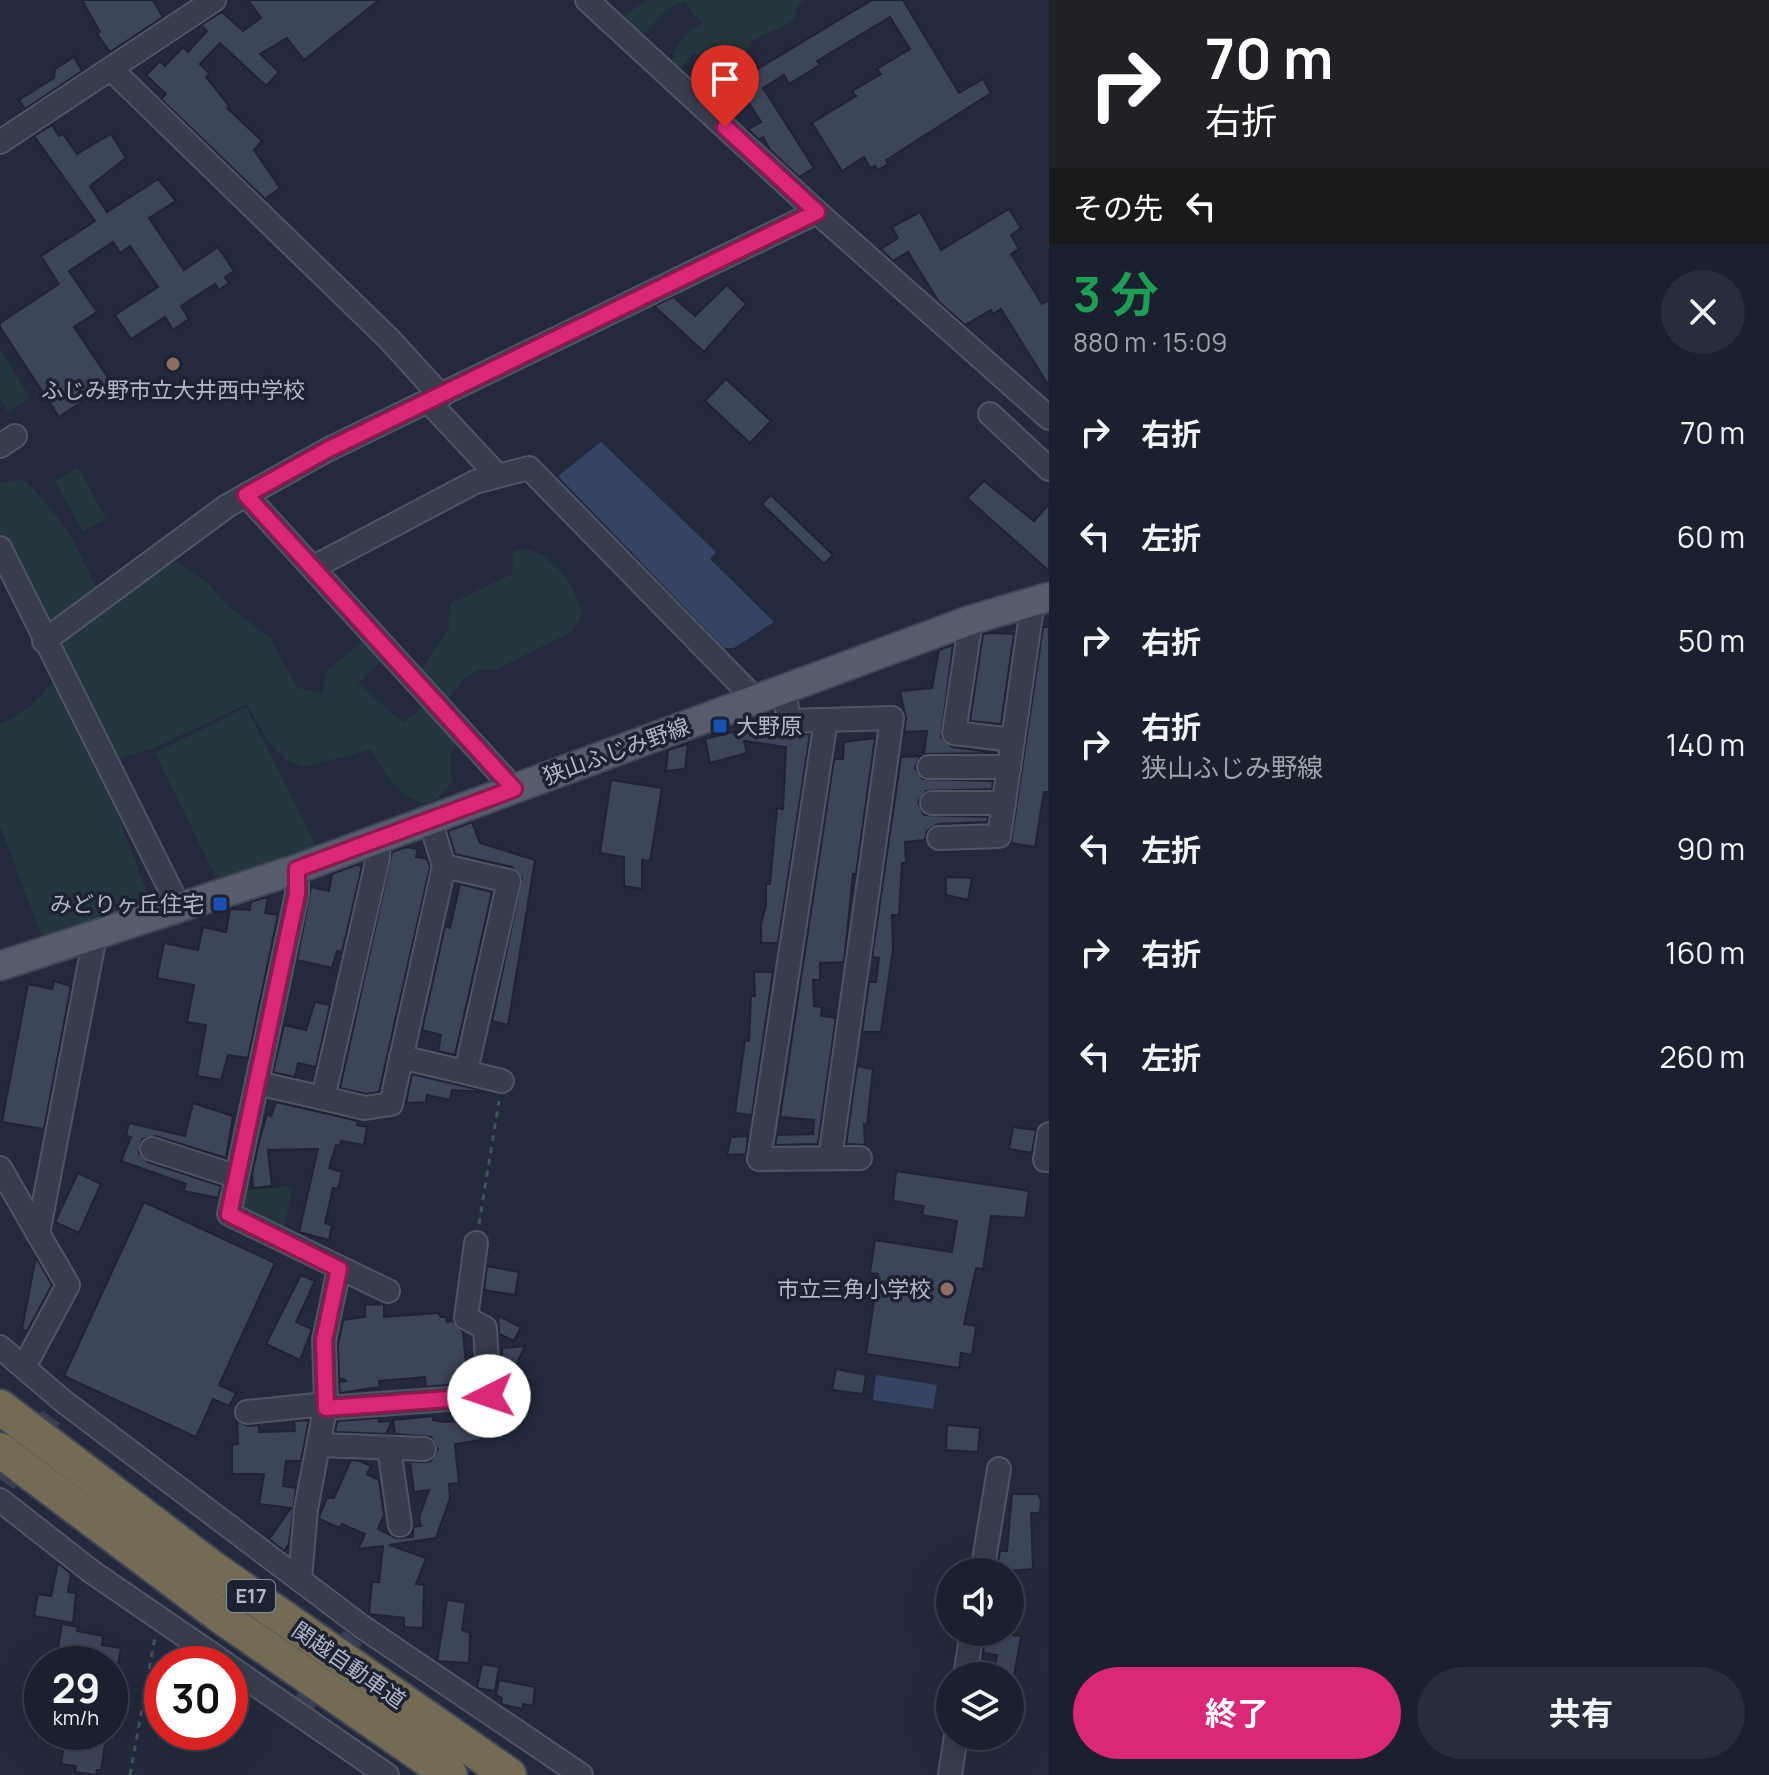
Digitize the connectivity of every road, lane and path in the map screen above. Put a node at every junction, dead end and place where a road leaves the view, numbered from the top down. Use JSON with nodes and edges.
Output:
{"nodes":[{"id":1,"x":214,"y":0,"type":"edge"},
{"id":2,"x":587,"y":0,"type":"edge"},
{"id":3,"x":111,"y":69,"type":"junction"},
{"id":4,"x":0,"y":142,"type":"edge"},
{"id":5,"x":817,"y":212,"type":"junction"},
{"id":6,"x":435,"y":399,"type":"junction"},
{"id":7,"x":990,"y":414,"type":"dead end"},
{"id":8,"x":1049,"y":418,"type":"edge"},
{"id":9,"x":1049,"y":469,"type":"edge"},
{"id":10,"x":498,"y":476,"type":"junction"},
{"id":11,"x":246,"y":495,"type":"junction"},
{"id":12,"x":0,"y":548,"type":"edge"},
{"id":13,"x":314,"y":567,"type":"junction"},
{"id":14,"x":1041,"y":599,"type":"edge"},
{"id":15,"x":971,"y":620,"type":"junction"},
{"id":16,"x":44,"y":641,"type":"junction"},
{"id":17,"x":785,"y":687,"type":"junction"},
{"id":18,"x":755,"y":699,"type":"junction"},
{"id":19,"x":826,"y":720,"type":"junction"},
{"id":20,"x":1013,"y":740,"type":"junction"},
{"id":21,"x":929,"y":767,"type":"dead end"},
{"id":22,"x":1009,"y":767,"type":"junction"},
{"id":23,"x":514,"y":789,"type":"junction"},
{"id":24,"x":932,"y":803,"type":"dead end"},
{"id":25,"x":1004,"y":803,"type":"junction"},
{"id":26,"x":430,"y":820,"type":"junction"},
{"id":27,"x":939,"y":838,"type":"dead end"},
{"id":28,"x":379,"y":839,"type":"junction"},
{"id":29,"x":444,"y":866,"type":"junction"},
{"id":30,"x":297,"y":869,"type":"junction"},
{"id":31,"x":180,"y":909,"type":"junction"},
{"id":32,"x":95,"y":936,"type":"junction"},
{"id":33,"x":0,"y":966,"type":"edge"},
{"id":34,"x":401,"y":1057,"type":"junction"},
{"id":35,"x":466,"y":1071,"type":"junction"},
{"id":36,"x":502,"y":1081,"type":"joint"},
{"id":37,"x":257,"y":1083,"type":"junction"},
{"id":38,"x":323,"y":1098,"type":"junction"},
{"id":39,"x":1049,"y":1134,"type":"edge"},
{"id":40,"x":152,"y":1149,"type":"dead end"},
{"id":41,"x":830,"y":1158,"type":"junction"},
{"id":42,"x":860,"y":1158,"type":"dead end"},
{"id":43,"x":1045,"y":1160,"type":"dead end"},
{"id":44,"x":0,"y":1168,"type":"edge"},
{"id":45,"x":235,"y":1176,"type":"junction"},
{"id":46,"x":38,"y":1234,"type":"junction"},
{"id":47,"x":476,"y":1243,"type":"joint"},
{"id":48,"x":339,"y":1269,"type":"junction"},
{"id":49,"x":388,"y":1291,"type":"dead end"},
{"id":50,"x":0,"y":1347,"type":"edge"},
{"id":51,"x":24,"y":1367,"type":"junction"},
{"id":52,"x":326,"y":1406,"type":"junction"},
{"id":53,"x":0,"y":1407,"type":"edge"},
{"id":54,"x":247,"y":1412,"type":"dead end"},
{"id":55,"x":321,"y":1445,"type":"junction"},
{"id":56,"x":389,"y":1448,"type":"junction"},
{"id":57,"x":424,"y":1449,"type":"dead end"},
{"id":58,"x":0,"y":1450,"type":"edge"},
{"id":59,"x":999,"y":1469,"type":"dead end"},
{"id":60,"x":2,"y":1491,"type":"edge"},
{"id":61,"x":400,"y":1525,"type":"dead end"},
{"id":62,"x":984,"y":1558,"type":"edge"},
{"id":63,"x":300,"y":1579,"type":"junction"},
{"id":64,"x":159,"y":1618,"type":"junction"},
{"id":65,"x":199,"y":1646,"type":"edge"},
{"id":66,"x":248,"y":1678,"type":"edge"},
{"id":67,"x":954,"y":1750,"type":"edge"},
{"id":68,"x":130,"y":1775,"type":"edge"},
{"id":69,"x":387,"y":1775,"type":"edge"},
{"id":70,"x":450,"y":1775,"type":"edge"},
{"id":71,"x":509,"y":1775,"type":"edge"},
{"id":72,"x":581,"y":1775,"type":"edge"},
{"id":73,"x":950,"y":1775,"type":"edge"}],
"edges":[{"from":1,"to":3,"type":"street"},
{"from":2,"to":5,"type":"street"},
{"from":3,"to":4,"type":"street"},
{"from":3,"to":6,"type":"street"},
{"from":5,"to":6,"type":"street"},
{"from":5,"to":8,"type":"street"},
{"from":6,"to":10,"type":"street"},
{"from":6,"to":11,"type":"street"},
{"from":7,"to":9,"type":"street"},
{"from":10,"to":13,"type":"street"},
{"from":10,"to":18,"type":"street"},
{"from":11,"to":13,"type":"street"},
{"from":11,"to":16,"type":"street"},
{"from":12,"to":16,"type":"street"},
{"from":13,"to":23,"type":"street"},
{"from":14,"to":15,"type":"main road","name":"狭山ふじみ野線"},
{"from":14,"to":20,"type":"street"},
{"from":15,"to":17,"type":"main road","name":"狭山ふじみ野線"},
{"from":15,"to":20,"type":"street"},
{"from":16,"to":31,"type":"street"},
{"from":17,"to":18,"type":"main road","name":"狭山ふじみ野線"},
{"from":17,"to":19,"type":"street"},
{"from":18,"to":23,"type":"main road","name":"狭山ふじみ野線"},
{"from":19,"to":41,"type":"street"},
{"from":19,"to":41,"type":"street"},
{"from":20,"to":22,"type":"street"},
{"from":21,"to":22,"type":"street"},
{"from":22,"to":25,"type":"street"},
{"from":23,"to":26,"type":"main road","name":"狭山ふじみ野線"},
{"from":24,"to":25,"type":"street"},
{"from":25,"to":27,"type":"street"},
{"from":26,"to":28,"type":"main road","name":"狭山ふじみ野線"},
{"from":26,"to":29,"type":"street"},
{"from":28,"to":30,"type":"main road","name":"狭山ふじみ野線"},
{"from":28,"to":38,"type":"street"},
{"from":29,"to":34,"type":"street"},
{"from":29,"to":35,"type":"street"},
{"from":30,"to":31,"type":"main road","name":"狭山ふじみ野線"},
{"from":30,"to":37,"type":"street"},
{"from":31,"to":32,"type":"main road","name":"狭山ふじみ野線"},
{"from":32,"to":33,"type":"main road","name":"狭山ふじみ野線"},
{"from":32,"to":46,"type":"street"},
{"from":34,"to":35,"type":"street"},
{"from":34,"to":38,"type":"street"},
{"from":35,"to":36,"type":"street"},
{"from":36,"to":47,"type":"path"},
{"from":37,"to":38,"type":"street"},
{"from":37,"to":45,"type":"street"},
{"from":39,"to":43,"type":"street"},
{"from":40,"to":45,"type":"street"},
{"from":41,"to":42,"type":"street"},
{"from":44,"to":46,"type":"street"},
{"from":45,"to":48,"type":"street"},
{"from":46,"to":51,"type":"street"},
{"from":47,"to":52,"type":"street"},
{"from":48,"to":49,"type":"street"},
{"from":48,"to":52,"type":"street"},
{"from":50,"to":51,"type":"street"},
{"from":51,"to":63,"type":"street"},
{"from":52,"to":54,"type":"street"},
{"from":52,"to":55,"type":"street"},
{"from":53,"to":71,"type":"highway","name":"関越自動車道","number":"E17"},
{"from":55,"to":56,"type":"street"},
{"from":55,"to":63,"type":"street"},
{"from":56,"to":57,"type":"street"},
{"from":56,"to":61,"type":"street"},
{"from":58,"to":70,"type":"highway","name":"関越自動車道","number":"E17"},
{"from":59,"to":62,"type":"street"},
{"from":60,"to":64,"type":"street"},
{"from":63,"to":72,"type":"street"},
{"from":64,"to":65,"type":"street"},
{"from":64,"to":68,"type":"path"},
{"from":66,"to":69,"type":"street"},
{"from":67,"to":73,"type":"street"}]}
